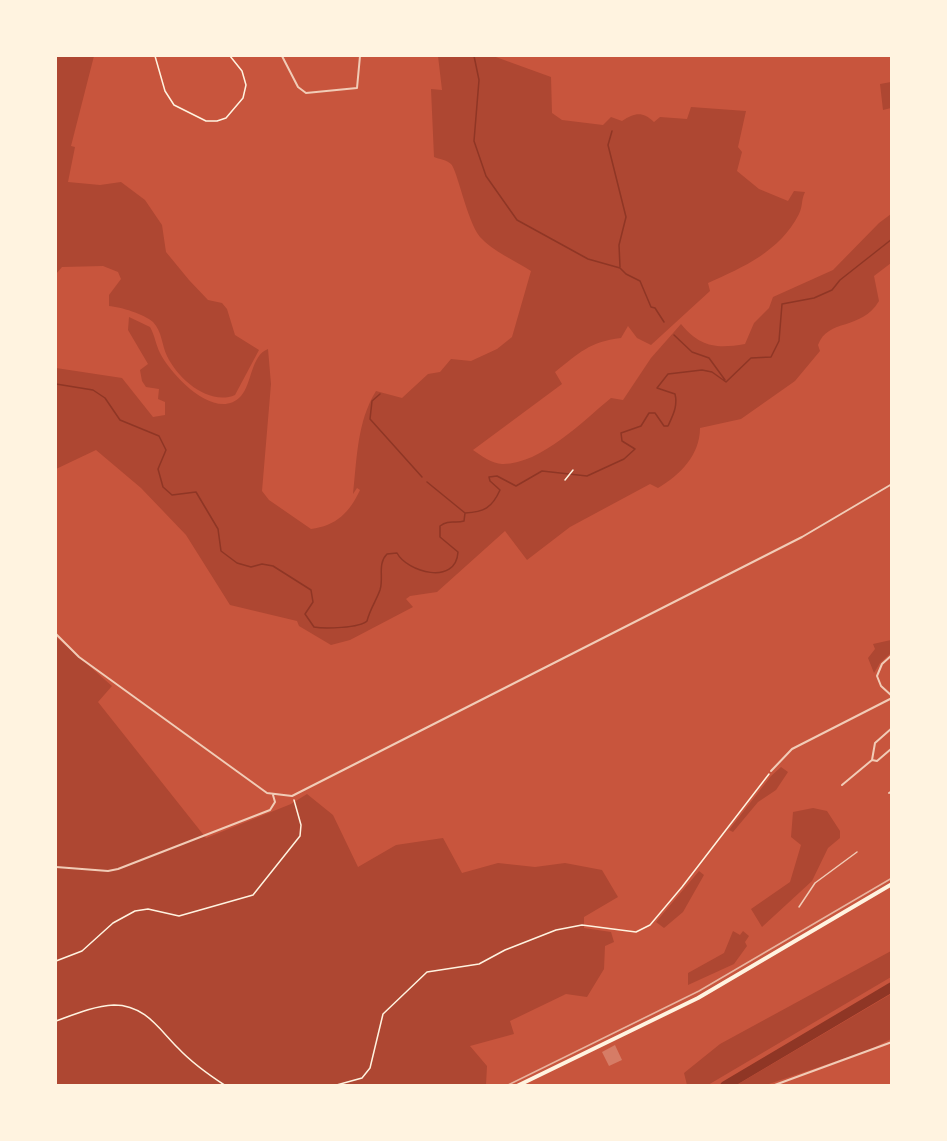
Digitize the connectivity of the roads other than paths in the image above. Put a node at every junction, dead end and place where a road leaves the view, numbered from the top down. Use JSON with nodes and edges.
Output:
{"nodes":[{"id":1,"x":282,"y":56,"type":"edge"},
{"id":2,"x":360,"y":56,"type":"edge"},
{"id":3,"x":891,"y":484,"type":"edge"},
{"id":4,"x":56,"y":634,"type":"edge"},
{"id":5,"x":891,"y":656,"type":"edge"},
{"id":6,"x":891,"y":697,"type":"edge"},
{"id":7,"x":891,"y":728,"type":"edge"},
{"id":8,"x":891,"y":749,"type":"edge"},
{"id":9,"x":872,"y":760,"type":"junction"},
{"id":10,"x":771,"y":771,"type":"road end"},
{"id":11,"x":842,"y":785,"type":"dead end"},
{"id":12,"x":273,"y":795,"type":"junction"},
{"id":13,"x":857,"y":852,"type":"dead end"},
{"id":14,"x":56,"y":867,"type":"edge"},
{"id":15,"x":891,"y":884,"type":"edge"},
{"id":16,"x":799,"y":907,"type":"dead end"},
{"id":17,"x":891,"y":1042,"type":"edge"},
{"id":18,"x":516,"y":1086,"type":"edge"},
{"id":19,"x":772,"y":1086,"type":"edge"}],
"edges":[{"from":1,"to":2,"type":"street"},
{"from":3,"to":12,"type":"street"},
{"from":4,"to":12,"type":"street"},
{"from":5,"to":6,"type":"street"},
{"from":6,"to":10,"type":"street"},
{"from":7,"to":9,"type":"street"},
{"from":8,"to":9,"type":"street"},
{"from":9,"to":11,"type":"street"},
{"from":12,"to":14,"type":"street"},
{"from":13,"to":16,"type":"lane"},
{"from":15,"to":18,"type":"main road"},
{"from":17,"to":19,"type":"street"}]}
